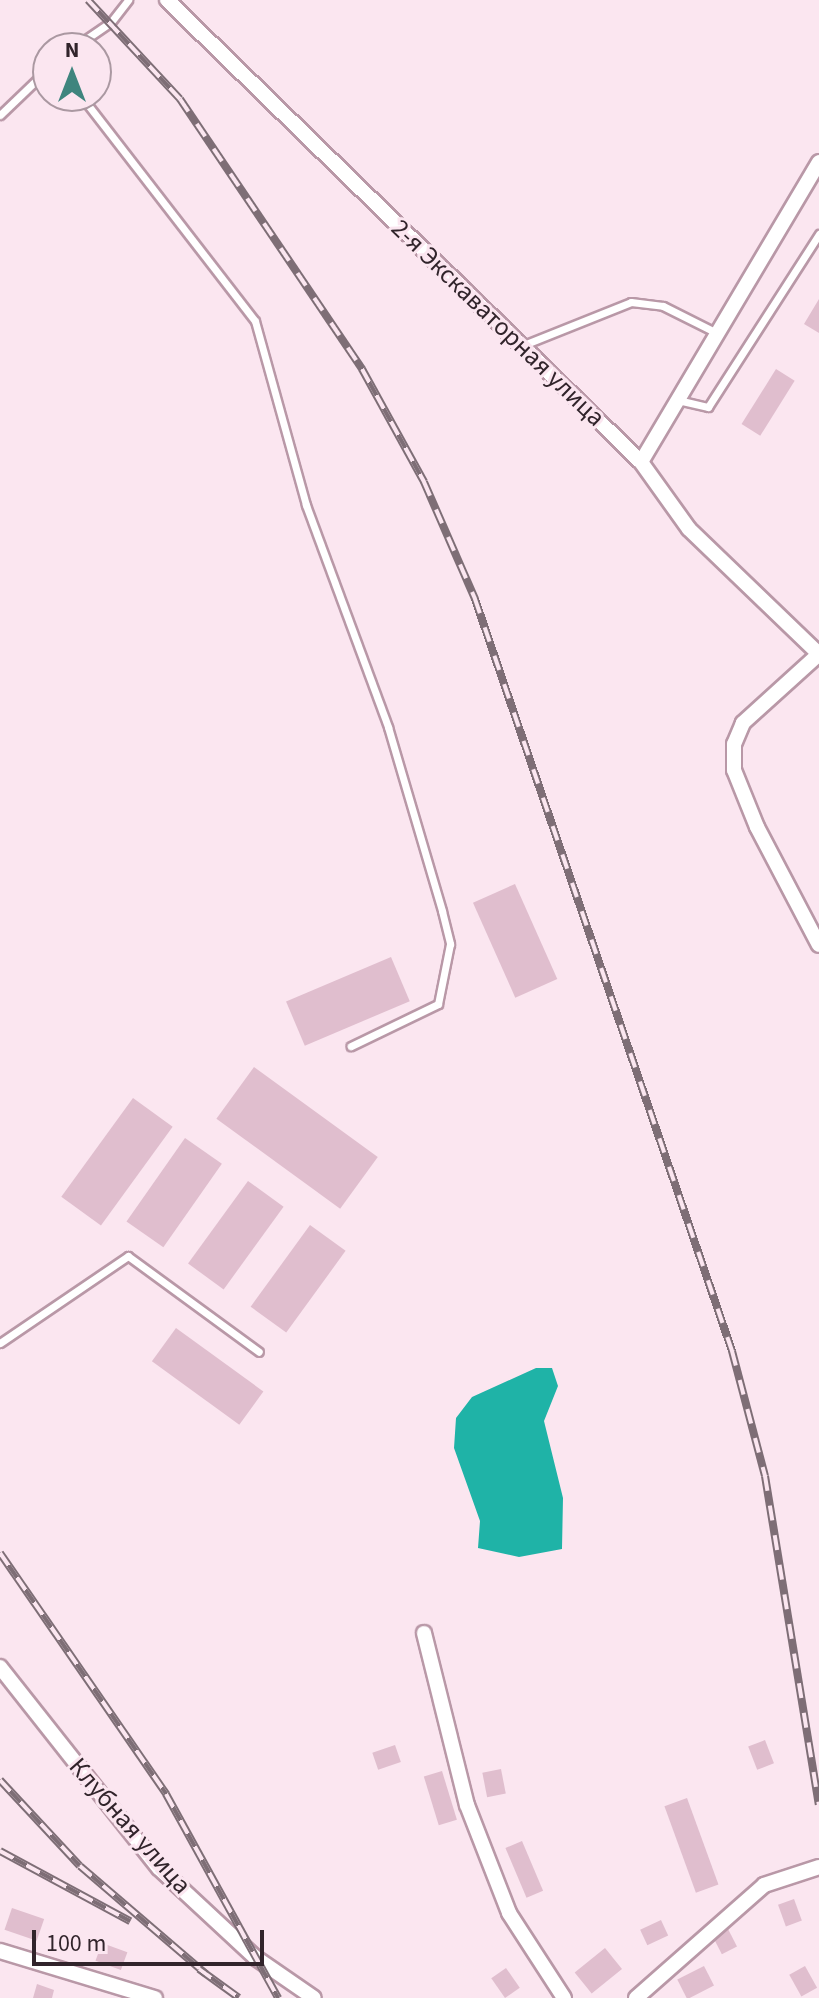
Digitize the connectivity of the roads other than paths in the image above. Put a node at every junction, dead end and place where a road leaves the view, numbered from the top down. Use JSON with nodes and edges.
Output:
{"nodes":[{"id":1,"x":128,"y":0,"type":"edge"},
{"id":2,"x":167,"y":0,"type":"edge"},
{"id":3,"x":96,"y":32,"type":"edge"},
{"id":4,"x":32,"y":84,"type":"edge"},
{"id":5,"x":93,"y":112,"type":"edge"},
{"id":6,"x":0,"y":115,"type":"edge"},
{"id":7,"x":819,"y":162,"type":"edge"},
{"id":8,"x":819,"y":234,"type":"edge"},
{"id":9,"x":718,"y":335,"type":"junction"},
{"id":10,"x":519,"y":346,"type":"junction"},
{"id":11,"x":682,"y":401,"type":"junction"},
{"id":12,"x":641,"y":462,"type":"junction"},
{"id":13,"x":819,"y":654,"type":"edge"},
{"id":14,"x":819,"y":945,"type":"edge"},
{"id":15,"x":351,"y":1046,"type":"dead end"},
{"id":16,"x":0,"y":1343,"type":"edge"},
{"id":17,"x":259,"y":1352,"type":"dead end"},
{"id":18,"x":424,"y":1633,"type":"dead end"},
{"id":19,"x":0,"y":1667,"type":"edge"},
{"id":20,"x":816,"y":1867,"type":"edge"},
{"id":21,"x":0,"y":1951,"type":"edge"},
{"id":22,"x":155,"y":1998,"type":"edge"},
{"id":23,"x":314,"y":1998,"type":"edge"},
{"id":24,"x":564,"y":1998,"type":"edge"},
{"id":25,"x":636,"y":1998,"type":"edge"}],
"edges":[{"from":1,"to":3,"type":"lane"},
{"from":2,"to":10,"type":"street","name":"2-я Экскаваторная улица"},
{"from":4,"to":6,"type":"lane"},
{"from":5,"to":15,"type":"lane"},
{"from":7,"to":9,"type":"street"},
{"from":8,"to":11,"type":"lane"},
{"from":9,"to":10,"type":"lane"},
{"from":9,"to":11,"type":"street"},
{"from":10,"to":12,"type":"street","name":"2-я Экскаваторная улица"},
{"from":11,"to":12,"type":"street"},
{"from":12,"to":13,"type":"street","name":"2-я Экскаваторная улица"},
{"from":13,"to":14,"type":"street"},
{"from":16,"to":17,"type":"lane"},
{"from":18,"to":24,"type":"street"},
{"from":19,"to":23,"type":"street","name":"Клубная улица"},
{"from":20,"to":25,"type":"street"},
{"from":21,"to":22,"type":"street"}]}
